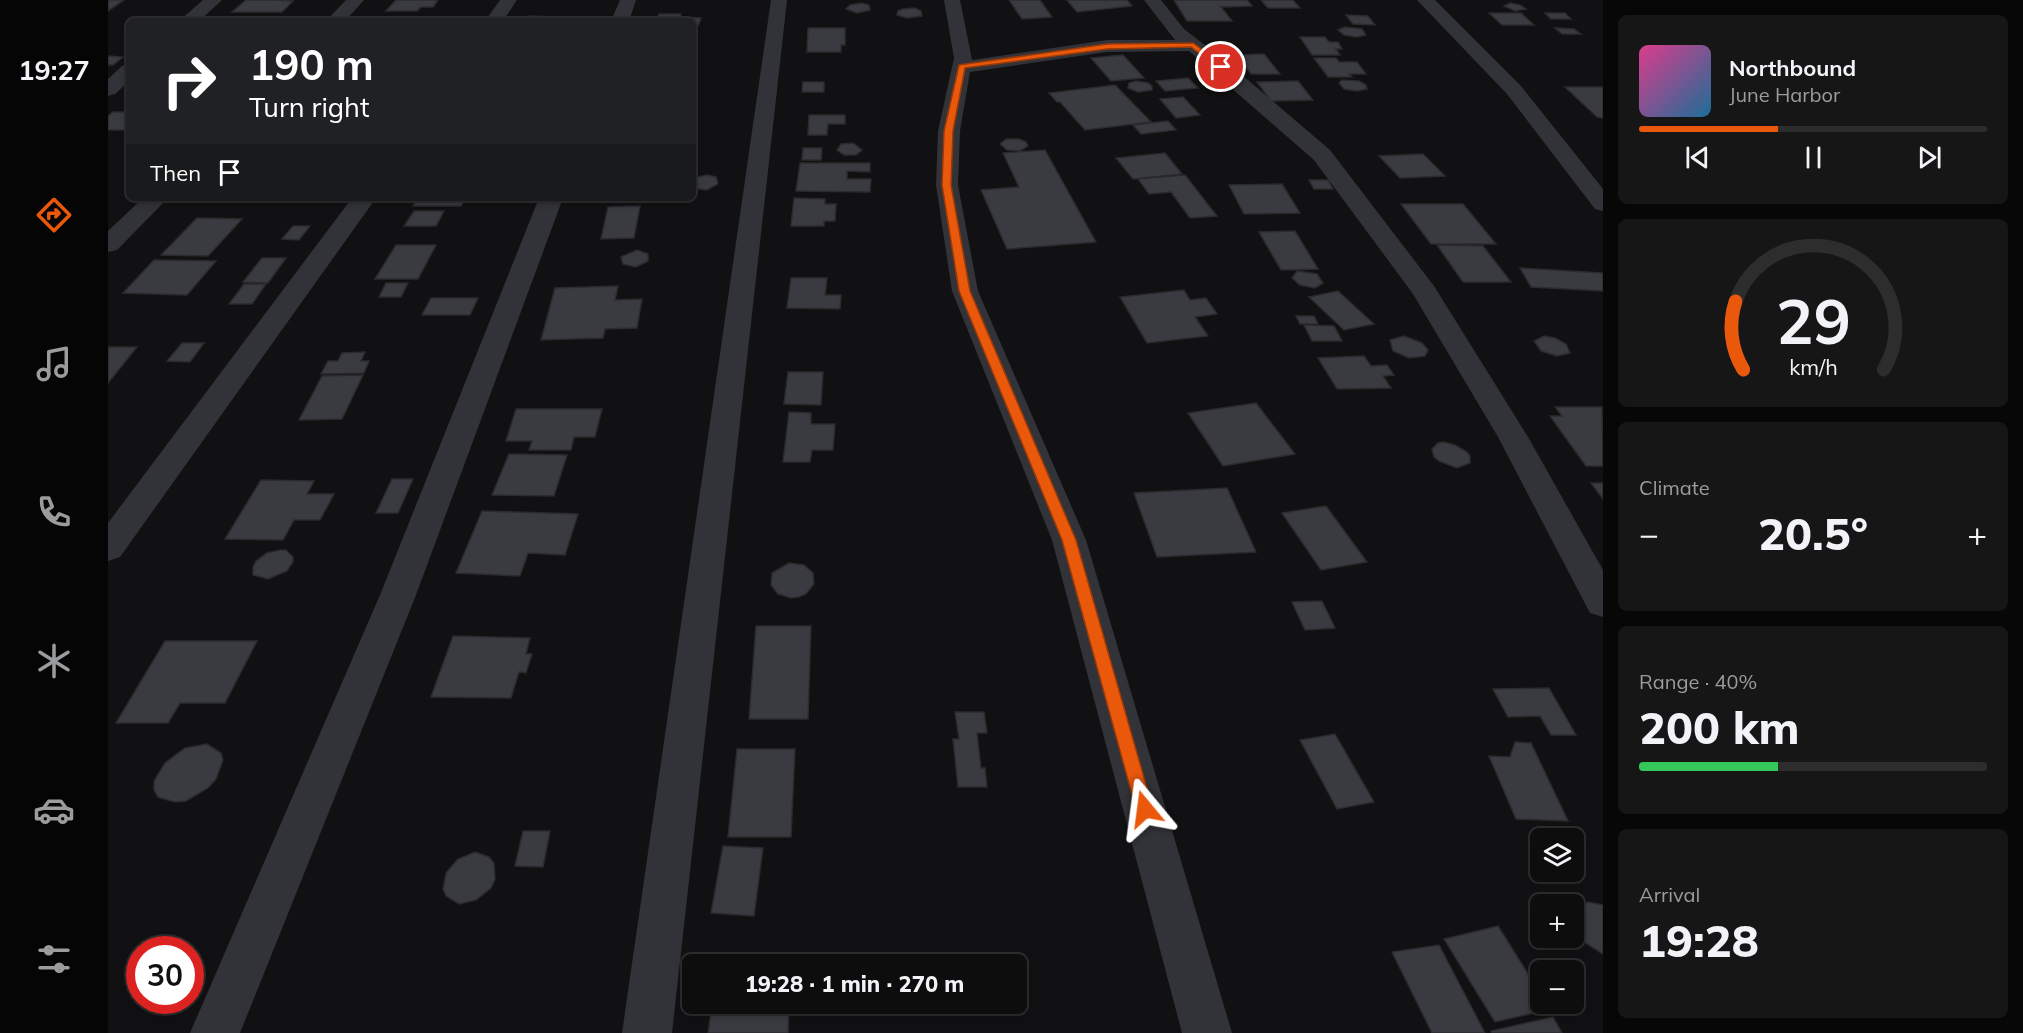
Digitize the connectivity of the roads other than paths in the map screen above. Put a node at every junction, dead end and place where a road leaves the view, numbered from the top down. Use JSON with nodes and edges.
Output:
{"nodes":[{"id":1,"x":214,"y":0,"type":"edge"},
{"id":2,"x":357,"y":0,"type":"edge"},
{"id":3,"x":509,"y":0,"type":"edge"},
{"id":4,"x":628,"y":0,"type":"edge"},
{"id":5,"x":779,"y":0,"type":"edge"},
{"id":6,"x":952,"y":0,"type":"edge"},
{"id":7,"x":1152,"y":0,"type":"edge"},
{"id":8,"x":1425,"y":0,"type":"edge"},
{"id":9,"x":192,"y":18,"type":"edge"},
{"id":10,"x":338,"y":18,"type":"edge"},
{"id":11,"x":496,"y":18,"type":"edge"},
{"id":12,"x":621,"y":18,"type":"edge"},
{"id":13,"x":1193,"y":45,"type":"junction"},
{"id":14,"x":962,"y":67,"type":"junction"},
{"id":15,"x":126,"y":73,"type":"edge"},
{"id":16,"x":108,"y":90,"type":"edge"},
{"id":17,"x":153,"y":201,"type":"edge"},
{"id":18,"x":362,"y":201,"type":"edge"},
{"id":19,"x":550,"y":201,"type":"edge"},
{"id":20,"x":1603,"y":204,"type":"edge"},
{"id":21,"x":108,"y":245,"type":"edge"},
{"id":22,"x":108,"y":548,"type":"edge"},
{"id":23,"x":1603,"y":603,"type":"edge"},
{"id":24,"x":214,"y":1033,"type":"edge"},
{"id":25,"x":647,"y":1033,"type":"edge"},
{"id":26,"x":1207,"y":1033,"type":"edge"}],
"edges":[{"from":1,"to":9,"type":"street"},
{"from":2,"to":10,"type":"street"},
{"from":3,"to":11,"type":"street"},
{"from":4,"to":12,"type":"street"},
{"from":5,"to":25,"type":"street"},
{"from":6,"to":14,"type":"street"},
{"from":7,"to":13,"type":"street"},
{"from":8,"to":20,"type":"street"},
{"from":13,"to":14,"type":"street"},
{"from":13,"to":23,"type":"street"},
{"from":14,"to":26,"type":"street"},
{"from":15,"to":16,"type":"street"},
{"from":17,"to":21,"type":"street"},
{"from":18,"to":22,"type":"street"},
{"from":19,"to":24,"type":"street"}]}
